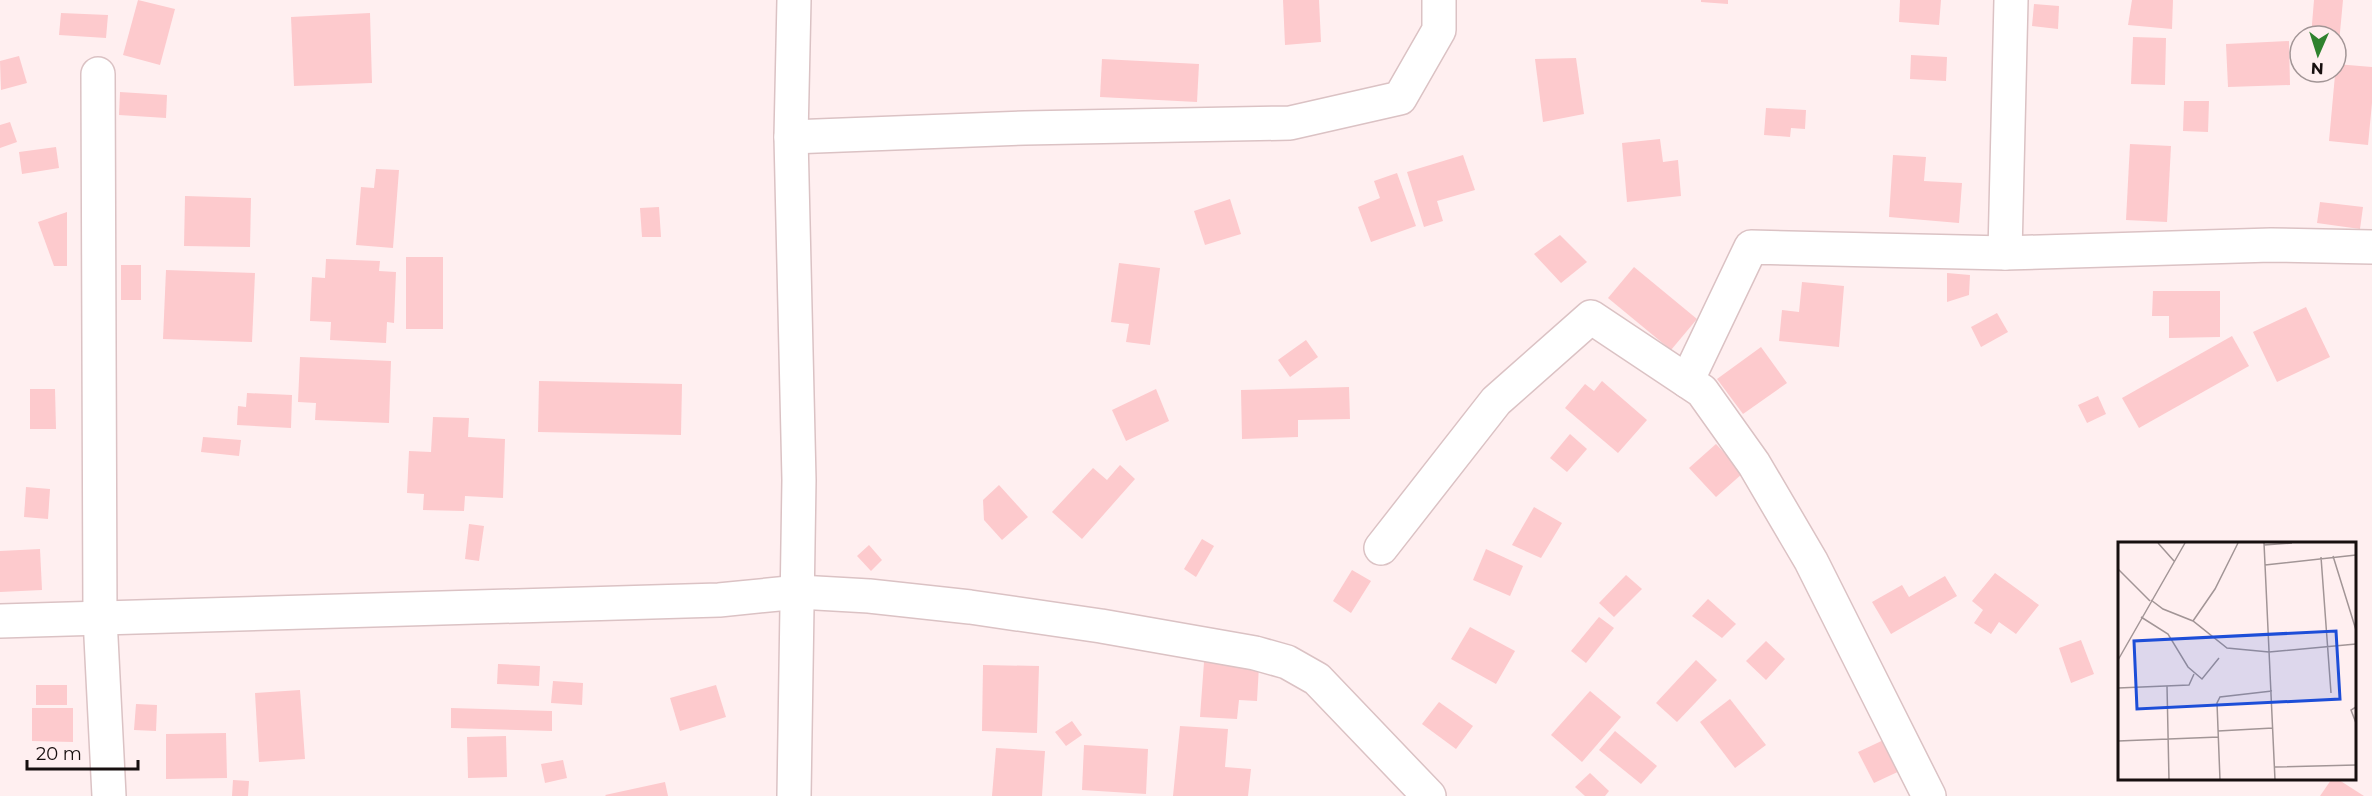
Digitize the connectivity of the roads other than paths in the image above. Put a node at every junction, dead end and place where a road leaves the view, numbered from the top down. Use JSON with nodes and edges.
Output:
{"nodes":[{"id":1,"x":794,"y":0,"type":"edge"},
{"id":2,"x":1439,"y":0,"type":"edge"},
{"id":3,"x":2011,"y":0,"type":"edge"},
{"id":4,"x":98,"y":74,"type":"dead end"},
{"id":5,"x":791,"y":137,"type":"junction"},
{"id":6,"x":2372,"y":247,"type":"edge"},
{"id":7,"x":2005,"y":253,"type":"junction"},
{"id":8,"x":1687,"y":381,"type":"junction"},
{"id":9,"x":1381,"y":548,"type":"dead end"},
{"id":10,"x":799,"y":592,"type":"junction"},
{"id":11,"x":100,"y":618,"type":"junction"},
{"id":12,"x":0,"y":621,"type":"edge"},
{"id":13,"x":109,"y":796,"type":"edge"},
{"id":14,"x":794,"y":796,"type":"edge"},
{"id":15,"x":1429,"y":796,"type":"edge"},
{"id":16,"x":1929,"y":796,"type":"edge"}],
"edges":[{"from":1,"to":5,"type":"street"},
{"from":2,"to":5,"type":"street"},
{"from":3,"to":7,"type":"street"},
{"from":4,"to":11,"type":"street"},
{"from":5,"to":10,"type":"street"},
{"from":6,"to":7,"type":"street"},
{"from":7,"to":8,"type":"street"},
{"from":8,"to":9,"type":"street"},
{"from":8,"to":16,"type":"street"},
{"from":10,"to":11,"type":"street"},
{"from":10,"to":14,"type":"street"},
{"from":10,"to":15,"type":"street"},
{"from":11,"to":12,"type":"street"},
{"from":11,"to":13,"type":"street"}]}
